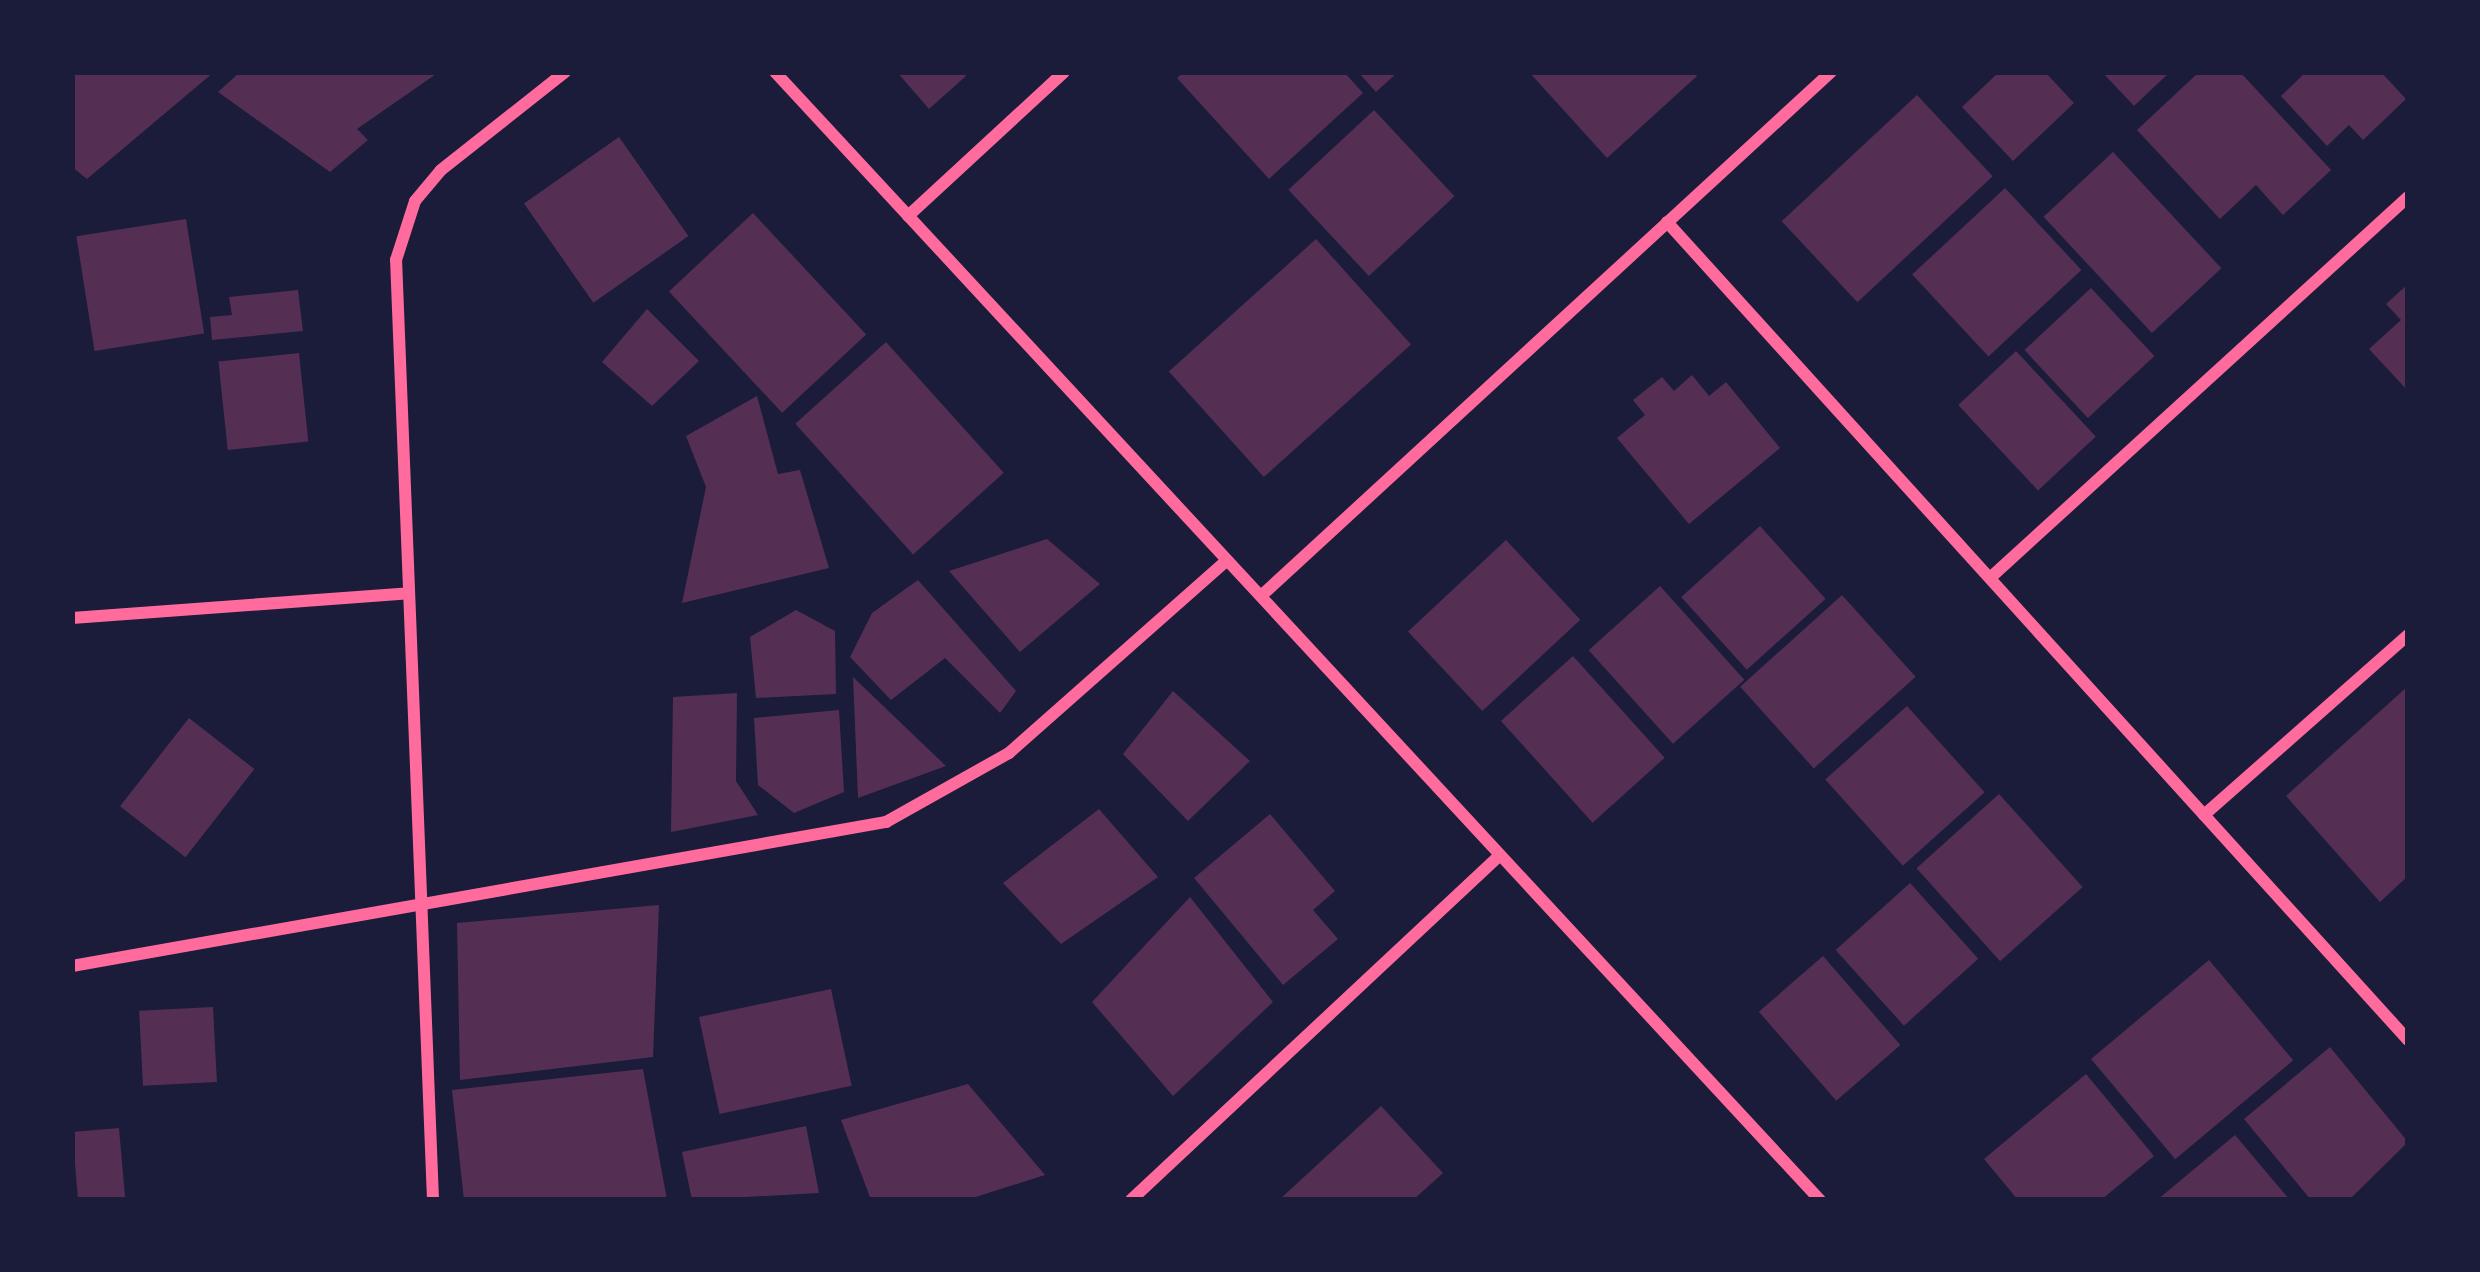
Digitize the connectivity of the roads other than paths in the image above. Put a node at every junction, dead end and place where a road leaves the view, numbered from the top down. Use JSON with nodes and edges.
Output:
{"nodes":[{"id":1,"x":565,"y":72,"type":"edge"},
{"id":2,"x":775,"y":72,"type":"edge"},
{"id":3,"x":1064,"y":72,"type":"edge"},
{"id":4,"x":1831,"y":72,"type":"edge"},
{"id":5,"x":2408,"y":196,"type":"edge"},
{"id":6,"x":908,"y":216,"type":"junction"},
{"id":7,"x":1667,"y":222,"type":"junction"},
{"id":8,"x":1227,"y":560,"type":"junction"},
{"id":9,"x":1990,"y":578,"type":"junction"},
{"id":10,"x":403,"y":594,"type":"junction"},
{"id":11,"x":1261,"y":596,"type":"junction"},
{"id":12,"x":72,"y":617,"type":"edge"},
{"id":13,"x":2408,"y":635,"type":"edge"},
{"id":14,"x":2204,"y":815,"type":"junction"},
{"id":15,"x":1500,"y":855,"type":"junction"},
{"id":16,"x":418,"y":901,"type":"junction"},
{"id":17,"x":72,"y":966,"type":"edge"},
{"id":18,"x":2408,"y":1040,"type":"edge"},
{"id":19,"x":1808,"y":1186,"type":"junction"},
{"id":20,"x":433,"y":1200,"type":"edge"},
{"id":21,"x":1131,"y":1200,"type":"edge"},
{"id":22,"x":1793,"y":1200,"type":"edge"},
{"id":23,"x":1820,"y":1200,"type":"edge"}],
"edges":[{"from":1,"to":10,"type":"street"},
{"from":2,"to":6,"type":"street"},
{"from":3,"to":6,"type":"street"},
{"from":4,"to":7,"type":"street"},
{"from":5,"to":9,"type":"street"},
{"from":6,"to":8,"type":"street"},
{"from":7,"to":9,"type":"street"},
{"from":7,"to":11,"type":"street"},
{"from":8,"to":11,"type":"street"},
{"from":8,"to":16,"type":"street"},
{"from":9,"to":14,"type":"street"},
{"from":10,"to":12,"type":"street"},
{"from":10,"to":16,"type":"street"},
{"from":11,"to":15,"type":"street"},
{"from":13,"to":14,"type":"street"},
{"from":14,"to":18,"type":"street"},
{"from":15,"to":19,"type":"street"},
{"from":15,"to":21,"type":"street"},
{"from":16,"to":17,"type":"street"},
{"from":16,"to":20,"type":"street"},
{"from":19,"to":22,"type":"street"},
{"from":19,"to":23,"type":"street"}]}
